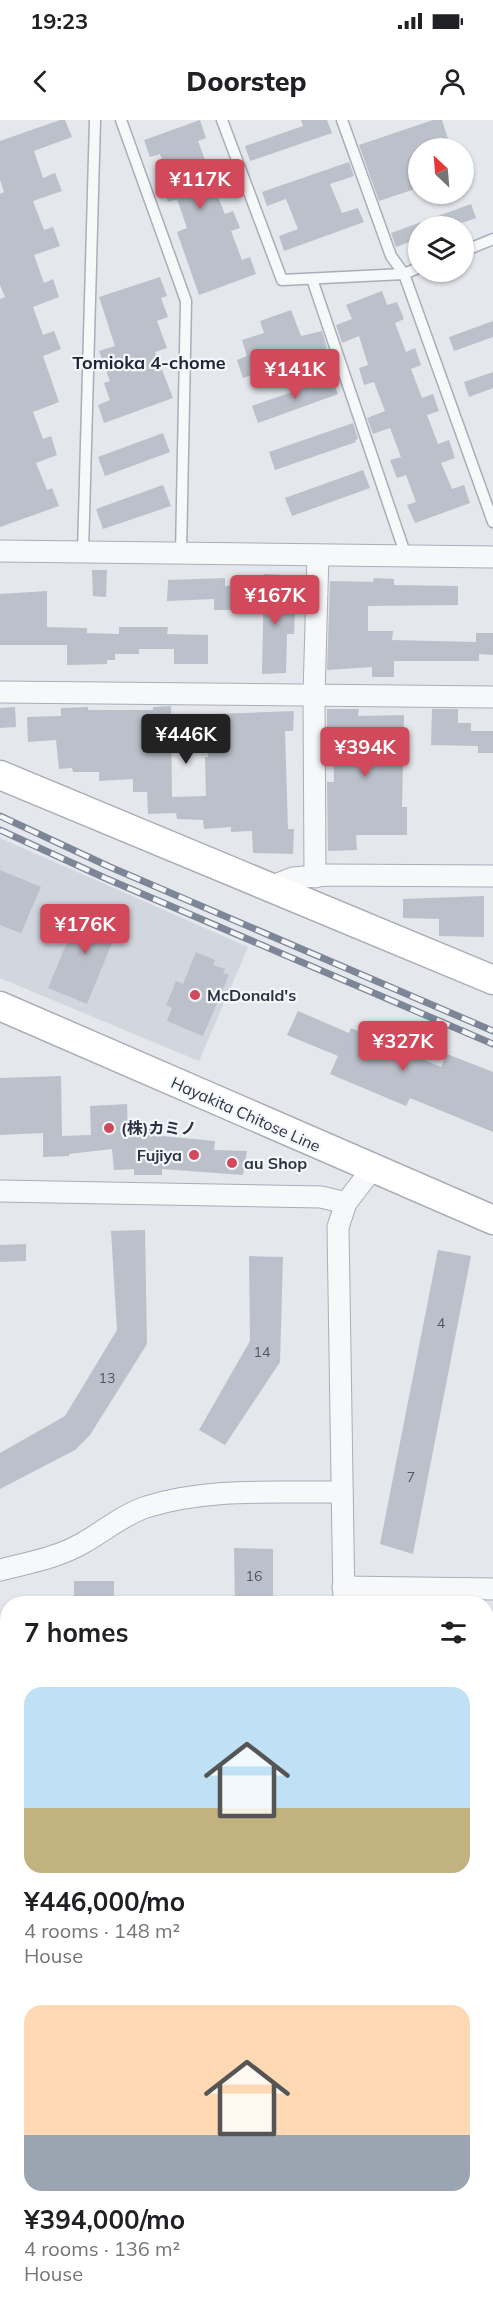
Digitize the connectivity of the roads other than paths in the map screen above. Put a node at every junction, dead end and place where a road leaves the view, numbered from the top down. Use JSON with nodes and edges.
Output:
{"nodes":[{"id":1,"x":96,"y":120,"type":"edge"},
{"id":2,"x":121,"y":120,"type":"edge"},
{"id":3,"x":222,"y":120,"type":"edge"},
{"id":4,"x":342,"y":120,"type":"edge"},
{"id":5,"x":493,"y":239,"type":"edge"},
{"id":6,"x":474,"y":247,"type":"edge"},
{"id":7,"x":408,"y":272,"type":"edge"},
{"id":8,"x":404,"y":274,"type":"junction"},
{"id":9,"x":312,"y":279,"type":"junction"},
{"id":10,"x":493,"y":522,"type":"edge"},
{"id":11,"x":0,"y":550,"type":"edge"},
{"id":12,"x":83,"y":552,"type":"junction"},
{"id":13,"x":181,"y":553,"type":"junction"},
{"id":14,"x":318,"y":555,"type":"junction"},
{"id":15,"x":406,"y":556,"type":"junction"},
{"id":16,"x":493,"y":557,"type":"edge"},
{"id":17,"x":0,"y":692,"type":"edge"},
{"id":18,"x":314,"y":694,"type":"junction"},
{"id":19,"x":493,"y":697,"type":"edge"},
{"id":20,"x":0,"y":775,"type":"edge"},
{"id":21,"x":493,"y":876,"type":"edge"},
{"id":22,"x":315,"y":877,"type":"junction"},
{"id":23,"x":270,"y":887,"type":"junction"},
{"id":24,"x":493,"y":980,"type":"edge"},
{"id":25,"x":0,"y":1006,"type":"edge"},
{"id":26,"x":372,"y":1169,"type":"junction"},
{"id":27,"x":0,"y":1191,"type":"edge"},
{"id":28,"x":346,"y":1203,"type":"junction"},
{"id":29,"x":493,"y":1220,"type":"edge"},
{"id":30,"x":342,"y":1492,"type":"junction"},
{"id":31,"x":0,"y":1570,"type":"edge"},
{"id":32,"x":493,"y":1589,"type":"edge"},
{"id":33,"x":344,"y":1595,"type":"edge"}],
"edges":[{"from":1,"to":12,"type":"lane"},
{"from":2,"to":13,"type":"lane"},
{"from":3,"to":9,"type":"lane"},
{"from":4,"to":8,"type":"lane"},
{"from":5,"to":6,"type":"lane"},
{"from":7,"to":8,"type":"lane"},
{"from":8,"to":9,"type":"lane"},
{"from":8,"to":10,"type":"lane"},
{"from":9,"to":15,"type":"lane"},
{"from":11,"to":12,"type":"street"},
{"from":12,"to":13,"type":"street"},
{"from":13,"to":14,"type":"street"},
{"from":14,"to":15,"type":"street"},
{"from":14,"to":18,"type":"street"},
{"from":15,"to":16,"type":"street"},
{"from":17,"to":18,"type":"street"},
{"from":18,"to":19,"type":"street"},
{"from":18,"to":22,"type":"street"},
{"from":20,"to":23,"type":"main road"},
{"from":21,"to":22,"type":"street"},
{"from":22,"to":23,"type":"street"},
{"from":23,"to":24,"type":"main road"},
{"from":25,"to":26,"type":"main road","name":"Hayakita Chitose Line"},
{"from":26,"to":28,"type":"street"},
{"from":26,"to":29,"type":"main road","name":"Hayakita Chitose Line"},
{"from":27,"to":28,"type":"street"},
{"from":28,"to":30,"type":"street"},
{"from":30,"to":31,"type":"street"},
{"from":30,"to":33,"type":"street"},
{"from":32,"to":33,"type":"street"}]}
